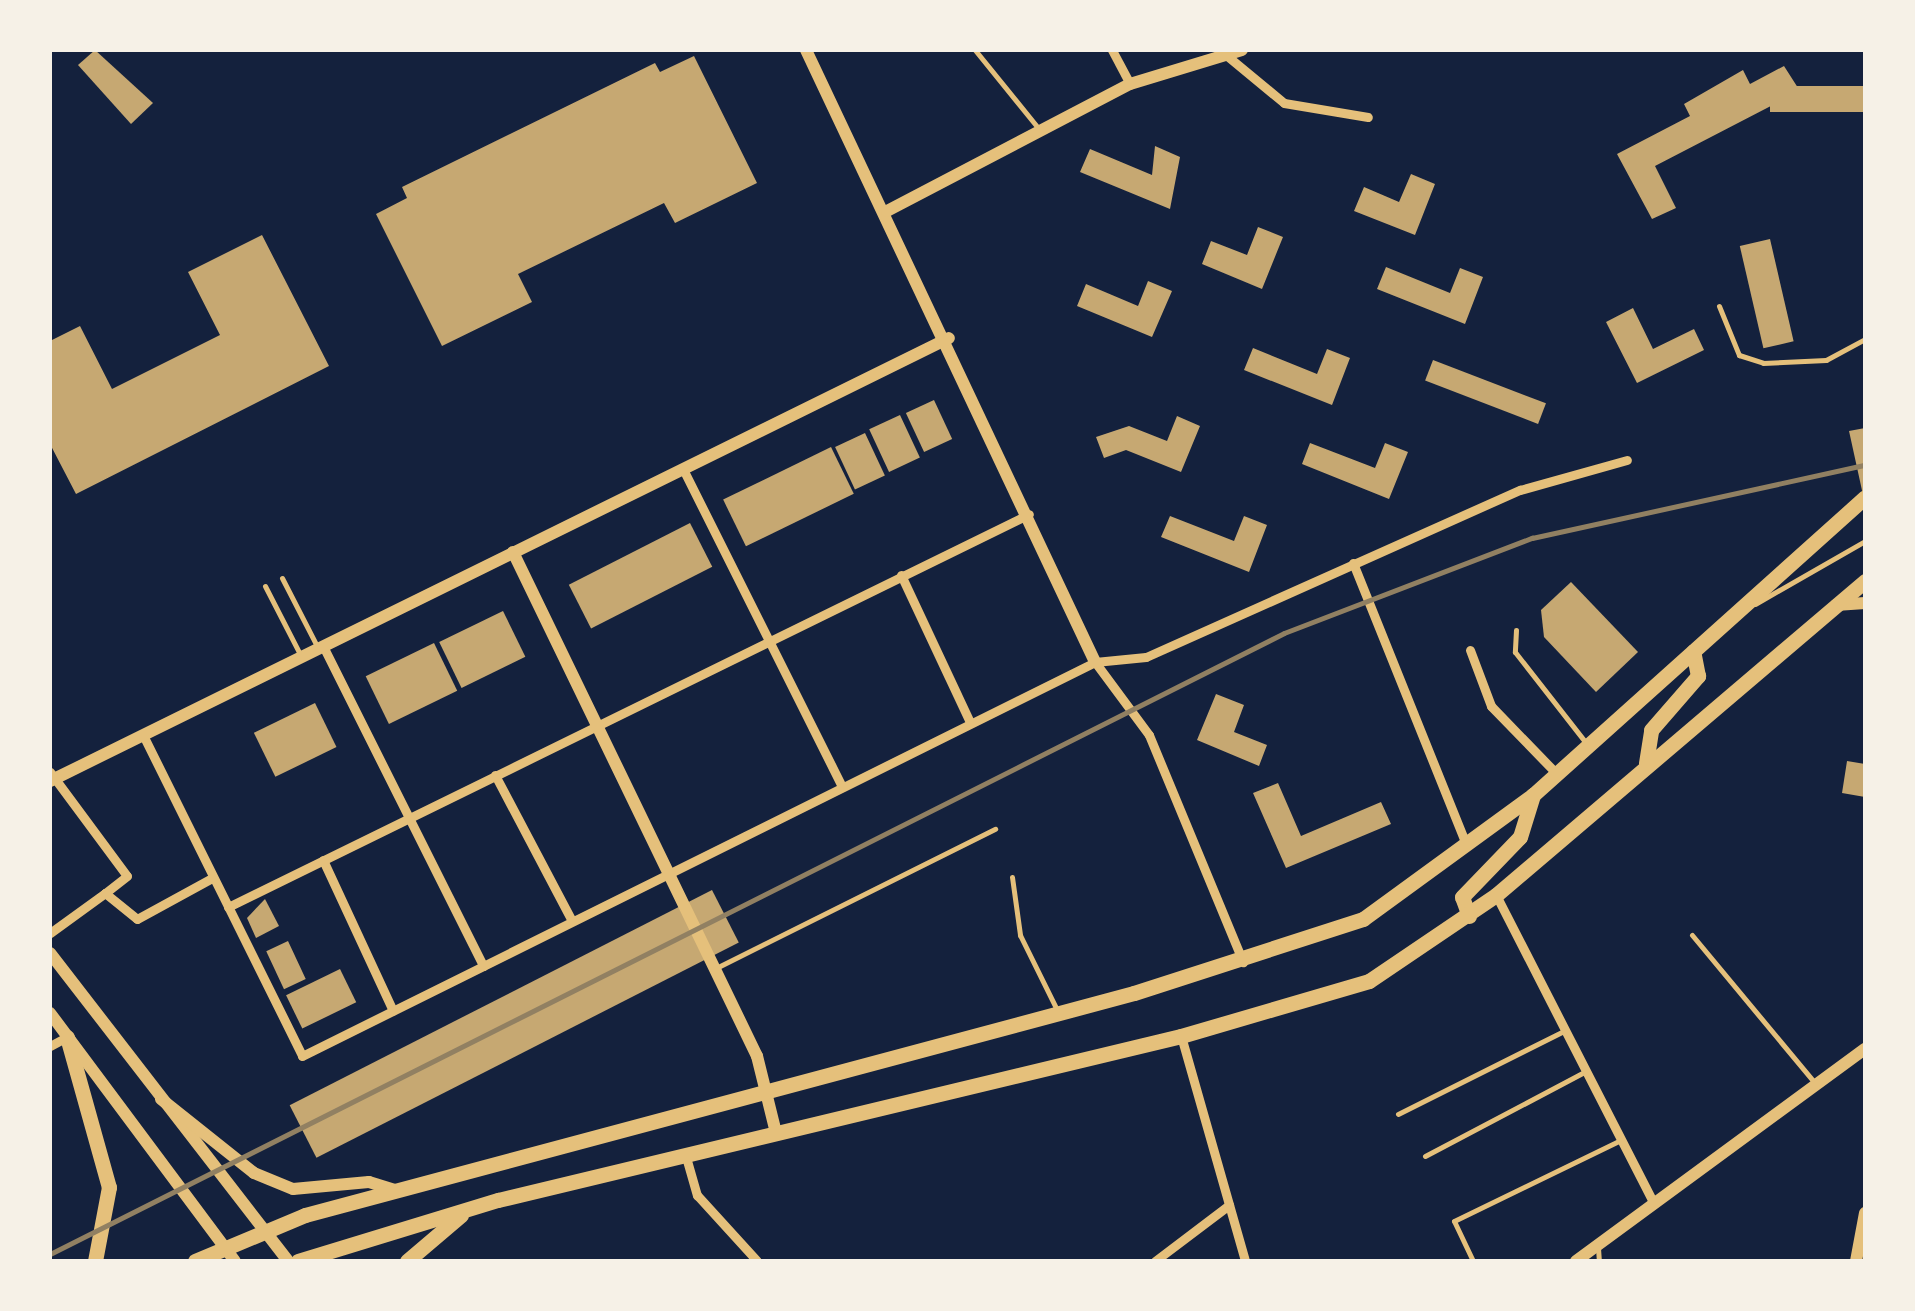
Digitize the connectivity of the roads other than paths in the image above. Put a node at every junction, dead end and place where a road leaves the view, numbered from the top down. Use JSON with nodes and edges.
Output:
{"nodes":[{"id":1,"x":806,"y":50,"type":"edge"},
{"id":2,"x":975,"y":50,"type":"edge"},
{"id":3,"x":1112,"y":50,"type":"edge"},
{"id":4,"x":1242,"y":50,"type":"edge"},
{"id":5,"x":1223,"y":54,"type":"edge"},
{"id":6,"x":1130,"y":84,"type":"junction"},
{"id":7,"x":1368,"y":117,"type":"dead end"},
{"id":8,"x":1040,"y":131,"type":"junction"},
{"id":9,"x":886,"y":211,"type":"junction"},
{"id":10,"x":1718,"y":306,"type":"dead end"},
{"id":11,"x":949,"y":338,"type":"junction"},
{"id":12,"x":1865,"y":340,"type":"edge"},
{"id":13,"x":1627,"y":460,"type":"dead end"},
{"id":14,"x":683,"y":469,"type":"junction"},
{"id":15,"x":1865,"y":497,"type":"edge"},
{"id":16,"x":1030,"y":513,"type":"junction"},
{"id":17,"x":1865,"y":541,"type":"edge"},
{"id":18,"x":513,"y":552,"type":"junction"},
{"id":19,"x":1353,"y":563,"type":"junction"},
{"id":20,"x":901,"y":576,"type":"junction"},
{"id":21,"x":282,"y":578,"type":"dead end"},
{"id":22,"x":1865,"y":582,"type":"edge"},
{"id":23,"x":265,"y":586,"type":"dead end"},
{"id":24,"x":1865,"y":603,"type":"edge"},
{"id":25,"x":1828,"y":605,"type":"junction"},
{"id":26,"x":1737,"y":611,"type":"junction"},
{"id":27,"x":1516,"y":630,"type":"dead end"},
{"id":28,"x":771,"y":640,"type":"junction"},
{"id":29,"x":321,"y":647,"type":"junction"},
{"id":30,"x":1470,"y":650,"type":"dead end"},
{"id":31,"x":1693,"y":651,"type":"junction"},
{"id":32,"x":302,"y":657,"type":"junction"},
{"id":33,"x":1094,"y":662,"type":"junction"},
{"id":34,"x":970,"y":722,"type":"junction"},
{"id":35,"x":599,"y":724,"type":"junction"},
{"id":36,"x":143,"y":735,"type":"junction"},
{"id":37,"x":1588,"y":745,"type":"junction"},
{"id":38,"x":1646,"y":763,"type":"junction"},
{"id":39,"x":1556,"y":774,"type":"junction"},
{"id":40,"x":495,"y":775,"type":"junction"},
{"id":41,"x":52,"y":777,"type":"edge"},
{"id":42,"x":842,"y":786,"type":"junction"},
{"id":43,"x":1533,"y":795,"type":"junction"},
{"id":44,"x":408,"y":818,"type":"junction"},
{"id":45,"x":996,"y":830,"type":"dead end"},
{"id":46,"x":1468,"y":849,"type":"junction"},
{"id":47,"x":323,"y":860,"type":"junction"},
{"id":48,"x":672,"y":871,"type":"junction"},
{"id":49,"x":1012,"y":877,"type":"dead end"},
{"id":50,"x":212,"y":878,"type":"junction"},
{"id":51,"x":104,"y":893,"type":"junction"},
{"id":52,"x":1496,"y":894,"type":"junction"},
{"id":53,"x":228,"y":907,"type":"junction"},
{"id":54,"x":1470,"y":916,"type":"junction"},
{"id":55,"x":572,"y":921,"type":"junction"},
{"id":56,"x":50,"y":933,"type":"edge"},
{"id":57,"x":1692,"y":935,"type":"dead end"},
{"id":58,"x":50,"y":953,"type":"edge"},
{"id":59,"x":1244,"y":962,"type":"junction"},
{"id":60,"x":483,"y":966,"type":"junction"},
{"id":61,"x":716,"y":968,"type":"junction"},
{"id":62,"x":393,"y":1011,"type":"junction"},
{"id":63,"x":1058,"y":1012,"type":"junction"},
{"id":64,"x":50,"y":1014,"type":"edge"},
{"id":65,"x":1567,"y":1030,"type":"junction"},
{"id":66,"x":1181,"y":1036,"type":"junction"},
{"id":67,"x":67,"y":1037,"type":"junction"},
{"id":68,"x":50,"y":1046,"type":"edge"},
{"id":69,"x":1865,"y":1049,"type":"edge"},
{"id":70,"x":1587,"y":1071,"type":"junction"},
{"id":71,"x":1816,"y":1085,"type":"junction"},
{"id":72,"x":147,"y":1089,"type":"junction"},
{"id":73,"x":767,"y":1090,"type":"junction"},
{"id":74,"x":1398,"y":1114,"type":"dead end"},
{"id":75,"x":776,"y":1133,"type":"junction"},
{"id":76,"x":1621,"y":1140,"type":"junction"},
{"id":77,"x":1425,"y":1156,"type":"dead end"},
{"id":78,"x":686,"y":1157,"type":"junction"},
{"id":79,"x":402,"y":1192,"type":"junction"},
{"id":80,"x":1654,"y":1204,"type":"junction"},
{"id":81,"x":1229,"y":1205,"type":"junction"},
{"id":82,"x":468,"y":1209,"type":"junction"},
{"id":83,"x":1865,"y":1213,"type":"edge"},
{"id":84,"x":263,"y":1232,"type":"junction"},
{"id":85,"x":1598,"y":1245,"type":"junction"},
{"id":86,"x":224,"y":1246,"type":"junction"},
{"id":87,"x":95,"y":1261,"type":"edge"},
{"id":88,"x":196,"y":1261,"type":"edge"},
{"id":89,"x":235,"y":1261,"type":"edge"},
{"id":90,"x":288,"y":1261,"type":"edge"},
{"id":91,"x":298,"y":1261,"type":"edge"},
{"id":92,"x":407,"y":1261,"type":"edge"},
{"id":93,"x":758,"y":1261,"type":"edge"},
{"id":94,"x":1155,"y":1261,"type":"edge"},
{"id":95,"x":1245,"y":1261,"type":"edge"},
{"id":96,"x":1472,"y":1261,"type":"edge"},
{"id":97,"x":1576,"y":1261,"type":"edge"},
{"id":98,"x":1599,"y":1261,"type":"edge"},
{"id":99,"x":1856,"y":1261,"type":"edge"}],
"edges":[{"from":1,"to":9,"type":"main road"},
{"from":2,"to":8,"type":"lane"},
{"from":3,"to":6,"type":"street"},
{"from":4,"to":5,"type":"main road"},
{"from":5,"to":6,"type":"main road"},
{"from":5,"to":7,"type":"street"},
{"from":6,"to":8,"type":"main road"},
{"from":8,"to":9,"type":"main road"},
{"from":9,"to":11,"type":"main road"},
{"from":10,"to":12,"type":"lane"},
{"from":11,"to":14,"type":"main road"},
{"from":11,"to":16,"type":"main road"},
{"from":13,"to":19,"type":"street"},
{"from":14,"to":18,"type":"main road"},
{"from":14,"to":28,"type":"street"},
{"from":15,"to":26,"type":"main road"},
{"from":16,"to":20,"type":"street"},
{"from":16,"to":33,"type":"main road"},
{"from":17,"to":26,"type":"lane"},
{"from":18,"to":29,"type":"main road"},
{"from":18,"to":35,"type":"main road"},
{"from":19,"to":33,"type":"street"},
{"from":19,"to":46,"type":"street"},
{"from":20,"to":28,"type":"street"},
{"from":20,"to":34,"type":"street"},
{"from":21,"to":29,"type":"lane"},
{"from":22,"to":25,"type":"main road"},
{"from":23,"to":32,"type":"lane"},
{"from":24,"to":25,"type":"main road"},
{"from":25,"to":38,"type":"main road"},
{"from":26,"to":31,"type":"main road"},
{"from":27,"to":37,"type":"lane"},
{"from":28,"to":35,"type":"street"},
{"from":28,"to":42,"type":"street"},
{"from":29,"to":32,"type":"main road"},
{"from":29,"to":44,"type":"street"},
{"from":30,"to":39,"type":"street"},
{"from":31,"to":37,"type":"main road"},
{"from":31,"to":38,"type":"main road"},
{"from":32,"to":36,"type":"main road"},
{"from":33,"to":34,"type":"street"},
{"from":33,"to":59,"type":"street"},
{"from":34,"to":42,"type":"street"},
{"from":35,"to":40,"type":"street"},
{"from":35,"to":48,"type":"main road"},
{"from":36,"to":41,"type":"main road"},
{"from":36,"to":50,"type":"street"},
{"from":37,"to":39,"type":"main road"},
{"from":38,"to":52,"type":"main road"},
{"from":39,"to":43,"type":"main road"},
{"from":40,"to":44,"type":"street"},
{"from":40,"to":55,"type":"street"},
{"from":41,"to":51,"type":"street"},
{"from":42,"to":48,"type":"street"},
{"from":43,"to":46,"type":"main road"},
{"from":43,"to":54,"type":"main road"},
{"from":44,"to":47,"type":"street"},
{"from":44,"to":60,"type":"street"},
{"from":45,"to":61,"type":"lane"},
{"from":46,"to":59,"type":"main road"},
{"from":47,"to":53,"type":"street"},
{"from":47,"to":62,"type":"street"},
{"from":48,"to":55,"type":"street"},
{"from":48,"to":61,"type":"main road"},
{"from":49,"to":63,"type":"lane"},
{"from":50,"to":51,"type":"street"},
{"from":50,"to":53,"type":"street"},
{"from":51,"to":56,"type":"street"},
{"from":52,"to":54,"type":"main road"},
{"from":52,"to":65,"type":"street"},
{"from":53,"to":62,"type":"street"},
{"from":54,"to":66,"type":"main road"},
{"from":55,"to":60,"type":"street"},
{"from":57,"to":71,"type":"lane"},
{"from":58,"to":72,"type":"main road"},
{"from":59,"to":63,"type":"main road"},
{"from":60,"to":62,"type":"street"},
{"from":61,"to":73,"type":"main road"},
{"from":63,"to":73,"type":"main road"},
{"from":64,"to":67,"type":"main road"},
{"from":65,"to":70,"type":"street"},
{"from":65,"to":74,"type":"lane"},
{"from":66,"to":75,"type":"main road"},
{"from":66,"to":81,"type":"street"},
{"from":67,"to":68,"type":"street"},
{"from":67,"to":86,"type":"main road"},
{"from":67,"to":87,"type":"main road"},
{"from":69,"to":71,"type":"main road"},
{"from":70,"to":76,"type":"street"},
{"from":70,"to":77,"type":"lane"},
{"from":71,"to":80,"type":"main road"},
{"from":72,"to":79,"type":"main road"},
{"from":72,"to":84,"type":"main road"},
{"from":73,"to":75,"type":"main road"},
{"from":73,"to":79,"type":"main road"},
{"from":75,"to":78,"type":"main road"},
{"from":76,"to":80,"type":"street"},
{"from":76,"to":96,"type":"lane"},
{"from":78,"to":82,"type":"main road"},
{"from":78,"to":93,"type":"street"},
{"from":79,"to":84,"type":"main road"},
{"from":80,"to":85,"type":"main road"},
{"from":81,"to":94,"type":"street"},
{"from":81,"to":95,"type":"street"},
{"from":82,"to":91,"type":"main road"},
{"from":82,"to":92,"type":"main road"},
{"from":83,"to":99,"type":"main road"},
{"from":84,"to":86,"type":"main road"},
{"from":84,"to":90,"type":"main road"},
{"from":85,"to":97,"type":"main road"},
{"from":85,"to":98,"type":"lane"},
{"from":86,"to":88,"type":"main road"},
{"from":86,"to":89,"type":"main road"}]}
